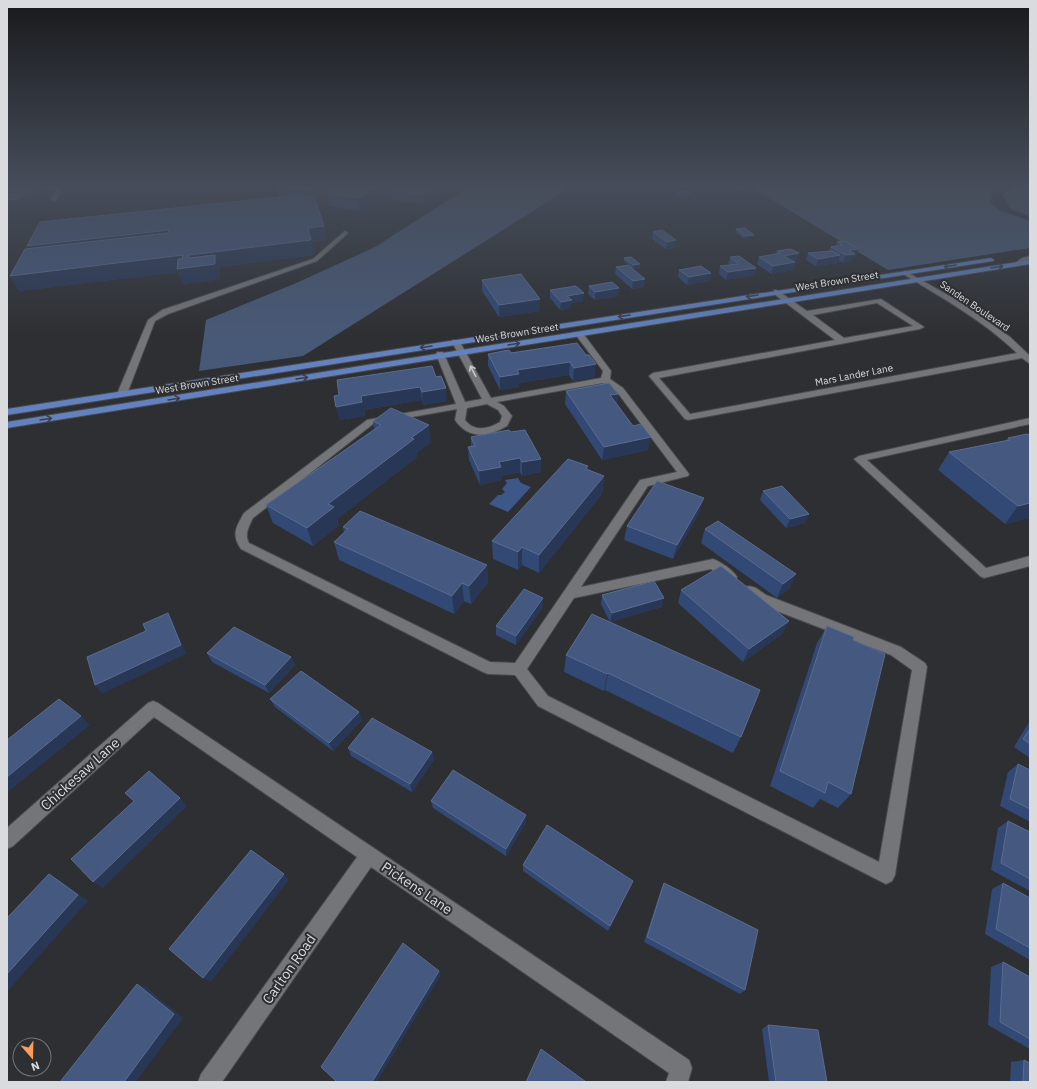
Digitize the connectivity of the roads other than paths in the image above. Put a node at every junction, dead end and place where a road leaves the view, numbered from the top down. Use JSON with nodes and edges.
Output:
{"nodes":[{"id":1,"x":343,"y":235,"type":"edge"},
{"id":2,"x":1030,"y":254,"type":"edge"},
{"id":3,"x":1030,"y":258,"type":"edge"},
{"id":4,"x":1030,"y":262,"type":"edge"},
{"id":5,"x":1017,"y":264,"type":"junction"},
{"id":6,"x":906,"y":273,"type":"junction"},
{"id":7,"x":917,"y":280,"type":"junction"},
{"id":8,"x":777,"y":292,"type":"junction"},
{"id":9,"x":788,"y":300,"type":"junction"},
{"id":10,"x":642,"y":313,"type":"junction"},
{"id":11,"x":806,"y":314,"type":"junction"},
{"id":12,"x":650,"y":323,"type":"junction"},
{"id":13,"x":579,"y":334,"type":"junction"},
{"id":14,"x":842,"y":341,"type":"junction"},
{"id":15,"x":459,"y":347,"type":"junction"},
{"id":16,"x":1023,"y":354,"type":"junction"},
{"id":17,"x":440,"y":355,"type":"junction"},
{"id":18,"x":1030,"y":361,"type":"edge"},
{"id":19,"x":605,"y":380,"type":"junction"},
{"id":20,"x":122,"y":394,"type":"junction"},
{"id":21,"x":488,"y":401,"type":"junction"},
{"id":22,"x":462,"y":406,"type":"junction"},
{"id":23,"x":118,"y":408,"type":"junction"},
{"id":24,"x":7,"y":412,"type":"edge"},
{"id":25,"x":1030,"y":421,"type":"edge"},
{"id":26,"x":7,"y":425,"type":"edge"},
{"id":27,"x":1030,"y":561,"type":"edge"},
{"id":28,"x":570,"y":594,"type":"junction"},
{"id":29,"x":519,"y":670,"type":"junction"},
{"id":30,"x":153,"y":708,"type":"joint"},
{"id":31,"x":7,"y":840,"type":"edge"},
{"id":32,"x":370,"y":856,"type":"junction"},
{"id":33,"x":679,"y":1075,"type":"edge"},
{"id":34,"x":209,"y":1082,"type":"edge"}],
"edges":[{"from":1,"to":20,"type":"street"},
{"from":2,"to":6,"type":"main road","name":"West Brown Street","one_way":true},
{"from":3,"to":5,"type":"street"},
{"from":4,"to":5,"type":"main road","name":"West Brown Street"},
{"from":7,"to":5,"type":"main road","name":"West Brown Street","one_way":true},
{"from":6,"to":7,"type":"street","name":"Sanden Boulevard"},
{"from":6,"to":8,"type":"main road","name":"West Brown Street"},
{"from":7,"to":9,"type":"main road","name":"West Brown Street"},
{"from":7,"to":16,"type":"street","name":"Sanden Boulevard"},
{"from":8,"to":9,"type":"street"},
{"from":8,"to":10,"type":"main road","name":"West Brown Street","one_way":true},
{"from":9,"to":11,"type":"street"},
{"from":9,"to":12,"type":"main road","name":"West Brown Street"},
{"from":10,"to":12,"type":"main road"},
{"from":10,"to":15,"type":"main road","name":"West Brown Street","one_way":true},
{"from":11,"to":14,"type":"street"},
{"from":11,"to":14,"type":"street"},
{"from":12,"to":13,"type":"main road","name":"West Brown Street"},
{"from":15,"to":13,"type":"main road","name":"West Brown Street","one_way":true},
{"from":13,"to":19,"type":"street"},
{"from":14,"to":16,"type":"street","name":"Mars Lander Lane"},
{"from":15,"to":17,"type":"main road","name":"West Brown Street"},
{"from":15,"to":20,"type":"main road","name":"West Brown Street","one_way":true},
{"from":21,"to":15,"type":"street","one_way":true},
{"from":16,"to":18,"type":"street","name":"Sanden Boulevard"},
{"from":17,"to":22,"type":"street"},
{"from":23,"to":17,"type":"main road","name":"West Brown Street","one_way":true},
{"from":19,"to":21,"type":"street"},
{"from":19,"to":28,"type":"street"},
{"from":20,"to":23,"type":"main road"},
{"from":20,"to":24,"type":"main road","name":"West Brown Street"},
{"from":21,"to":22,"type":"street"},
{"from":21,"to":22,"type":"street"},
{"from":22,"to":29,"type":"street"},
{"from":26,"to":23,"type":"main road","name":"West Brown Street","one_way":true},
{"from":25,"to":27,"type":"street"},
{"from":28,"to":29,"type":"street"},
{"from":28,"to":29,"type":"street"},
{"from":30,"to":31,"type":"street","name":"Chickesaw Lane"},
{"from":30,"to":32,"type":"street","name":"Pickens Lane"},
{"from":32,"to":33,"type":"street","name":"Pickens Lane"},
{"from":32,"to":34,"type":"street","name":"Carlton Road"}]}
